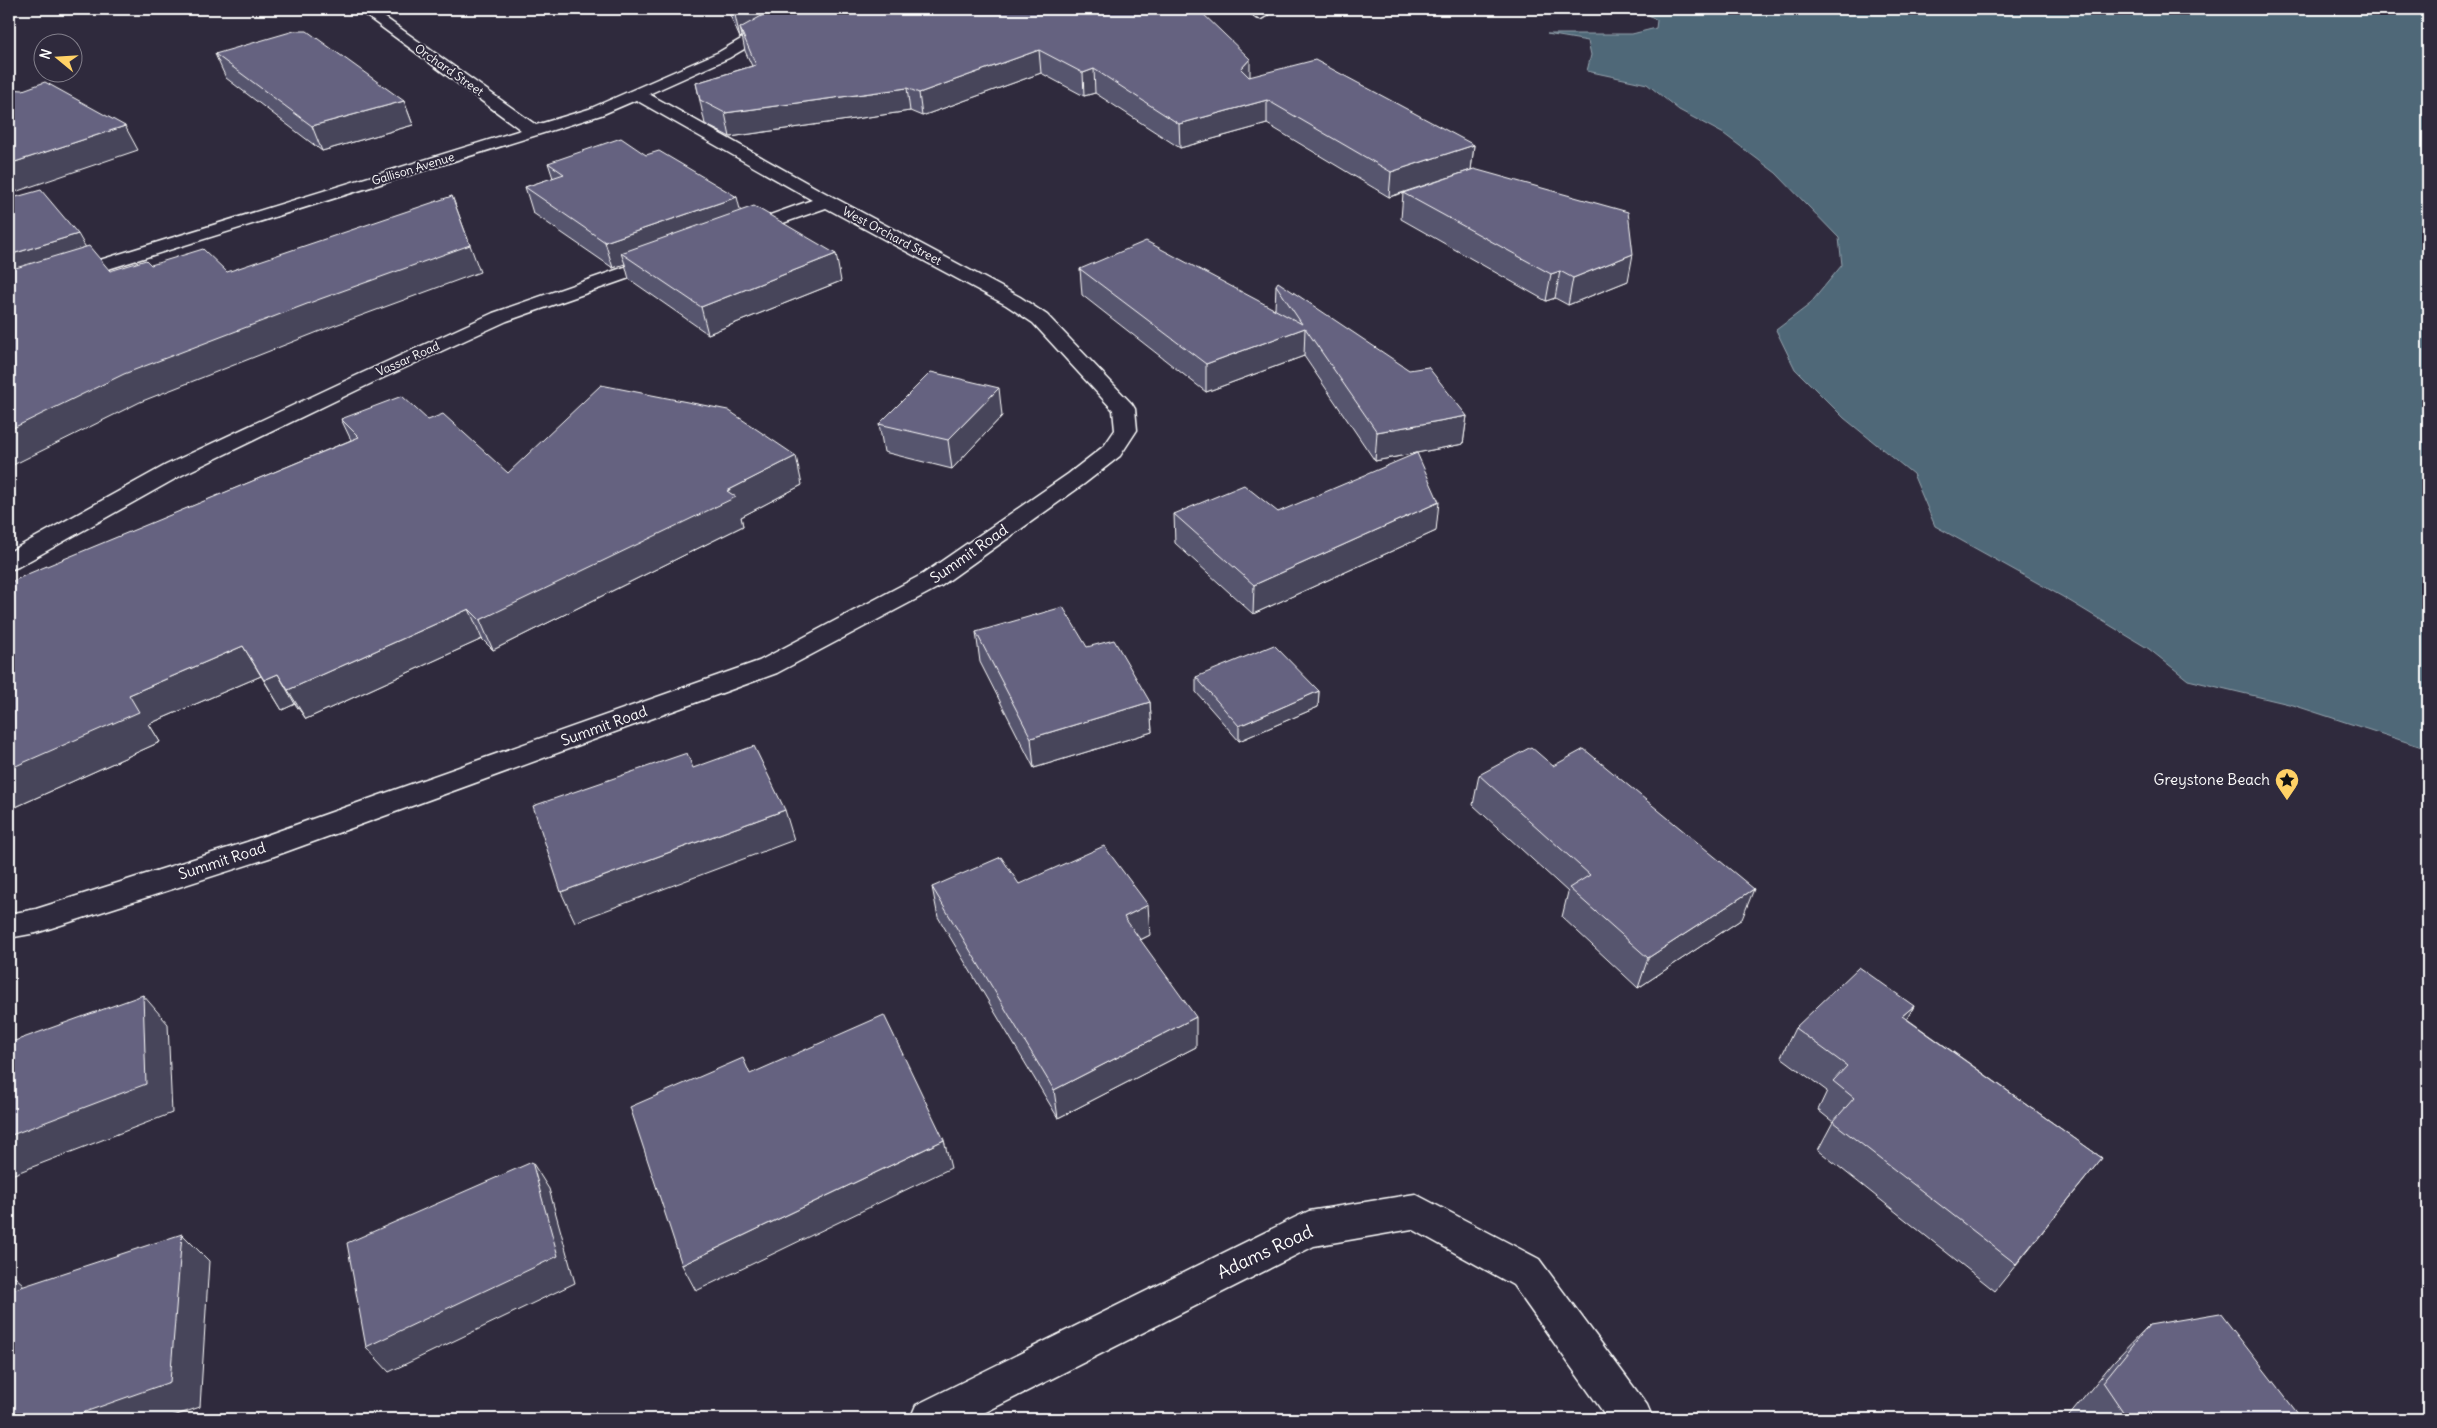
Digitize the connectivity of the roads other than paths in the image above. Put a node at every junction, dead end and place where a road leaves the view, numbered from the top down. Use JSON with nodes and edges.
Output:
{"nodes":[{"id":1,"x":364,"y":9,"type":"edge"},
{"id":2,"x":802,"y":9,"type":"edge"},
{"id":3,"x":637,"y":94,"type":"junction"},
{"id":4,"x":534,"y":131,"type":"junction"},
{"id":5,"x":827,"y":201,"type":"junction"},
{"id":6,"x":719,"y":239,"type":"edge"},
{"id":7,"x":683,"y":252,"type":"edge"},
{"id":8,"x":9,"y":294,"type":"edge"},
{"id":9,"x":1124,"y":409,"type":"joint"},
{"id":10,"x":9,"y":562,"type":"edge"},
{"id":11,"x":9,"y":926,"type":"edge"},
{"id":12,"x":930,"y":1419,"type":"edge"},
{"id":13,"x":1632,"y":1419,"type":"edge"}],
"edges":[{"from":1,"to":4,"type":"street","name":"Orchard Street"},
{"from":2,"to":3,"type":"street","name":"Gallison Avenue"},
{"from":3,"to":4,"type":"street","name":"Gallison Avenue"},
{"from":3,"to":5,"type":"street","name":"West Orchard Street"},
{"from":4,"to":8,"type":"street","name":"Gallison Avenue"},
{"from":5,"to":6,"type":"street"},
{"from":5,"to":9,"type":"street","name":"West Orchard Street"},
{"from":7,"to":10,"type":"street","name":"Vassar Road"},
{"from":9,"to":11,"type":"street","name":"Summit Road"},
{"from":12,"to":13,"type":"street","name":"Adams Road"}]}
